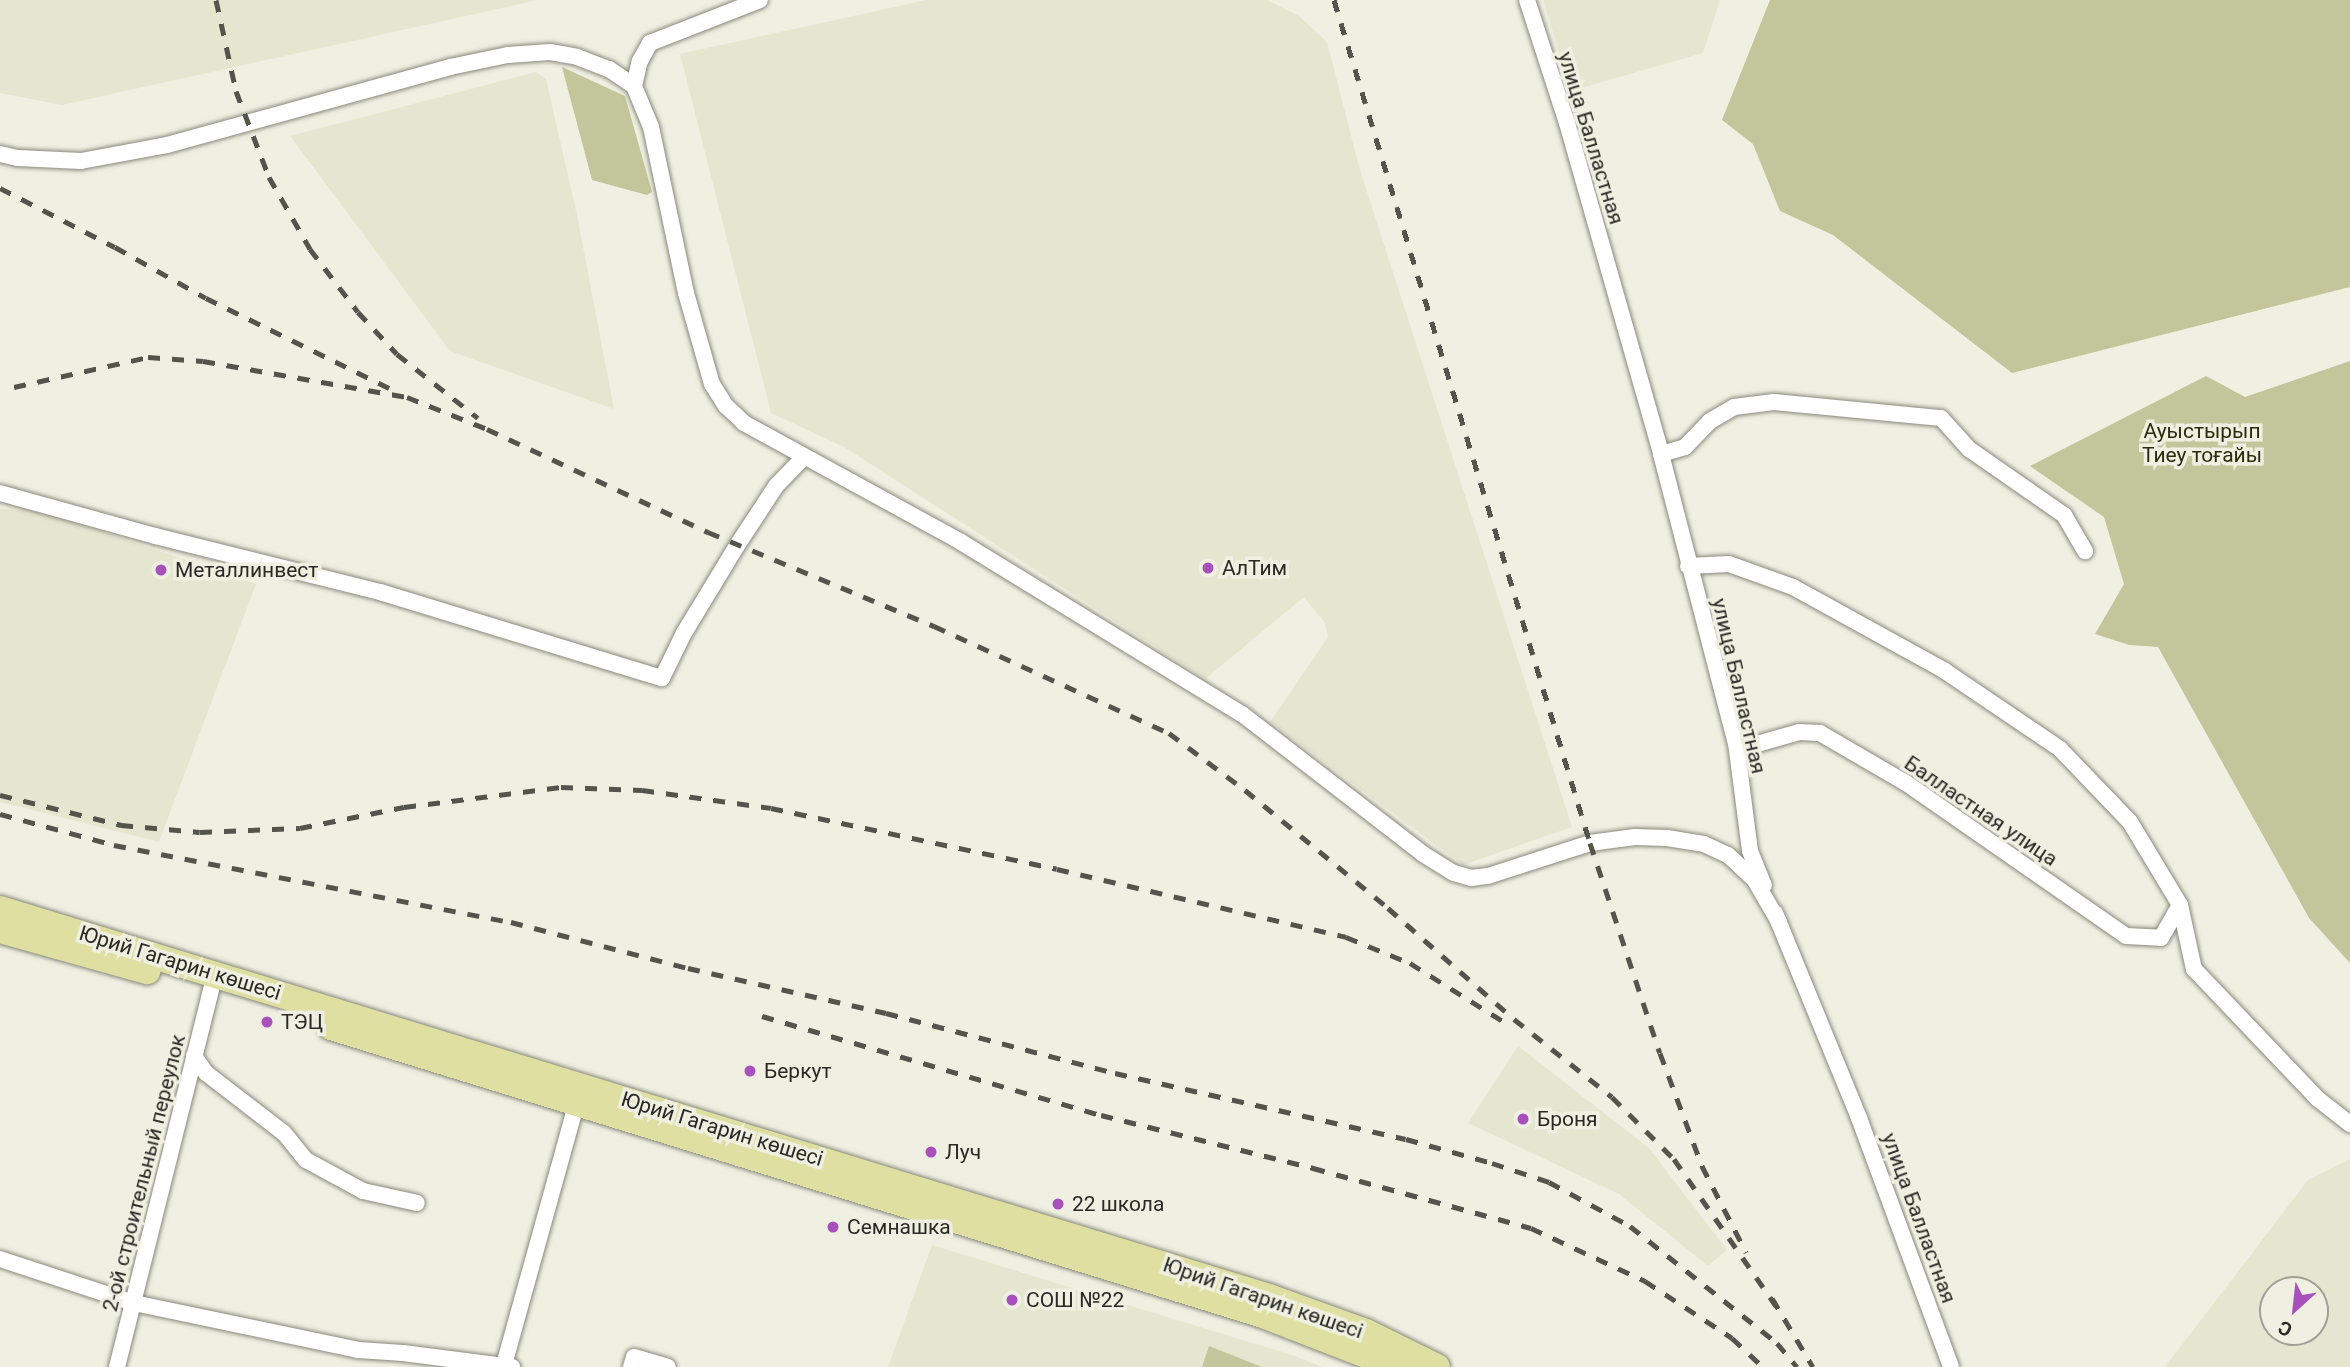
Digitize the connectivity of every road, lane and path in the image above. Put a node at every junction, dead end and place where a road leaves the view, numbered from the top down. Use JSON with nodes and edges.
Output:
{"nodes":[{"id":1,"x":760,"y":0,"type":"edge"},
{"id":2,"x":1527,"y":0,"type":"edge"},
{"id":3,"x":634,"y":86,"type":"junction"},
{"id":4,"x":0,"y":154,"type":"edge"},
{"id":5,"x":1661,"y":454,"type":"junction"},
{"id":6,"x":804,"y":457,"type":"junction"},
{"id":7,"x":0,"y":494,"type":"edge"},
{"id":8,"x":2085,"y":551,"type":"dead end"},
{"id":9,"x":1688,"y":566,"type":"junction"},
{"id":10,"x":1736,"y":743,"type":"junction"},
{"id":11,"x":2180,"y":905,"type":"junction"},
{"id":12,"x":0,"y":909,"type":"edge"},
{"id":13,"x":1779,"y":922,"type":"junction"},
{"id":14,"x":0,"y":930,"type":"edge"},
{"id":15,"x":211,"y":989,"type":"junction"},
{"id":16,"x":194,"y":1056,"type":"junction"},
{"id":17,"x":579,"y":1095,"type":"junction"},
{"id":18,"x":2350,"y":1124,"type":"edge"},
{"id":19,"x":417,"y":1203,"type":"dead end"},
{"id":20,"x":0,"y":1259,"type":"edge"},
{"id":21,"x":134,"y":1303,"type":"junction"},
{"id":22,"x":508,"y":1366,"type":"edge"},
{"id":23,"x":117,"y":1367,"type":"edge"},
{"id":24,"x":631,"y":1367,"type":"edge"},
{"id":25,"x":668,"y":1367,"type":"edge"},
{"id":26,"x":1397,"y":1367,"type":"edge"},
{"id":27,"x":1437,"y":1367,"type":"edge"},
{"id":28,"x":1951,"y":1367,"type":"edge"}],
"edges":[{"from":1,"to":3,"type":"street"},
{"from":2,"to":5,"type":"street","name":"улица Балластная"},
{"from":3,"to":4,"type":"street"},
{"from":3,"to":6,"type":"street"},
{"from":5,"to":8,"type":"street"},
{"from":5,"to":9,"type":"street","name":"улица Балластная"},
{"from":6,"to":7,"type":"street"},
{"from":6,"to":13,"type":"street"},
{"from":9,"to":10,"type":"street","name":"улица Балластная"},
{"from":9,"to":11,"type":"street"},
{"from":10,"to":11,"type":"street","name":"Балластная улица"},
{"from":10,"to":13,"type":"street","name":"улица Балластная"},
{"from":11,"to":18,"type":"street"},
{"from":12,"to":17,"type":"main road","name":"Юрий Гагарин көшесі"},
{"from":13,"to":28,"type":"street","name":"улица Балластная"},
{"from":14,"to":15,"type":"main road","name":"Юрий Гагарин көшесі"},
{"from":15,"to":16,"type":"street","name":"2-ой строительный переулок"},
{"from":15,"to":17,"type":"main road","name":"Юрий Гагарин көшесі"},
{"from":16,"to":19,"type":"street"},
{"from":16,"to":21,"type":"street","name":"2-ой строительный переулок"},
{"from":17,"to":22,"type":"street"},
{"from":17,"to":26,"type":"main road","name":"Юрий Гагарин көшесі"},
{"from":17,"to":27,"type":"main road","name":"Юрий Гагарин көшесі"},
{"from":20,"to":21,"type":"street"},
{"from":21,"to":22,"type":"street"},
{"from":21,"to":23,"type":"street","name":"2-ой строительный переулок"},
{"from":24,"to":25,"type":"street"}]}
